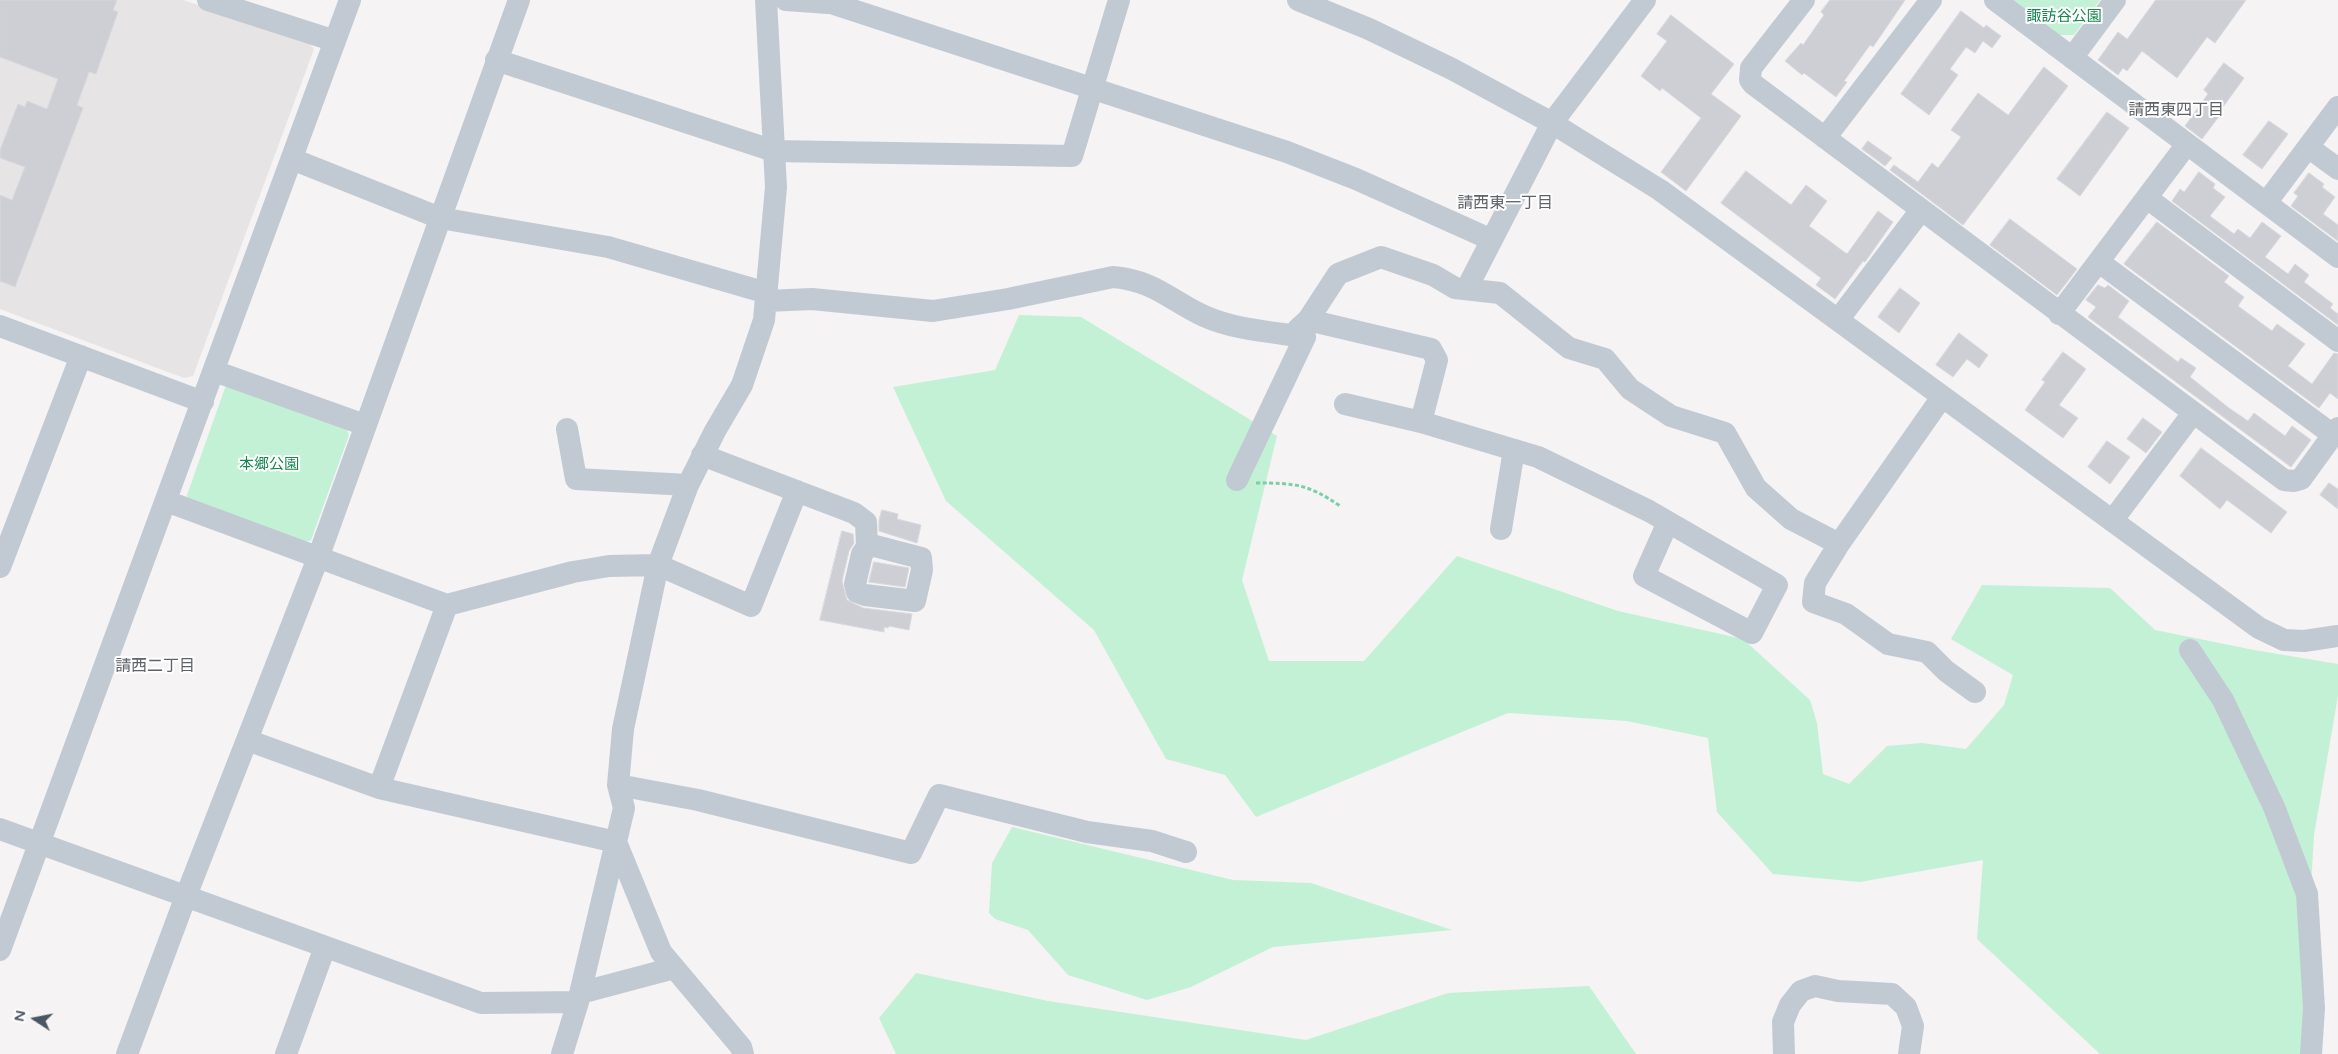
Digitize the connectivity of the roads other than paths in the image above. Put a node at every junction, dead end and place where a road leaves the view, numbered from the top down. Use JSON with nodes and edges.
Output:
{"nodes":[{"id":1,"x":208,"y":0,"type":"edge"},
{"id":2,"x":350,"y":0,"type":"edge"},
{"id":3,"x":519,"y":0,"type":"edge"},
{"id":4,"x":766,"y":0,"type":"edge"},
{"id":5,"x":786,"y":0,"type":"edge"},
{"id":6,"x":1119,"y":0,"type":"edge"},
{"id":7,"x":1298,"y":0,"type":"edge"},
{"id":8,"x":1645,"y":0,"type":"edge"},
{"id":9,"x":1804,"y":0,"type":"edge"},
{"id":10,"x":1931,"y":0,"type":"edge"},
{"id":11,"x":1995,"y":0,"type":"edge"},
{"id":12,"x":2115,"y":0,"type":"edge"},
{"id":13,"x":825,"y":2,"type":"edge"},
{"id":14,"x":335,"y":41,"type":"junction"},
{"id":15,"x":2072,"y":58,"type":"junction"},
{"id":16,"x":496,"y":60,"type":"junction"},
{"id":17,"x":1092,"y":89,"type":"junction"},
{"id":18,"x":2338,"y":107,"type":"edge"},
{"id":19,"x":1552,"y":123,"type":"junction"},
{"id":20,"x":1825,"y":138,"type":"junction"},
{"id":21,"x":2187,"y":144,"type":"junction"},
{"id":22,"x":2308,"y":147,"type":"junction"},
{"id":23,"x":774,"y":152,"type":"junction"},
{"id":24,"x":292,"y":159,"type":"junction"},
{"id":25,"x":2338,"y":169,"type":"edge"},
{"id":26,"x":2147,"y":198,"type":"junction"},
{"id":27,"x":2266,"y":202,"type":"junction"},
{"id":28,"x":1921,"y":210,"type":"junction"},
{"id":29,"x":440,"y":218,"type":"junction"},
{"id":30,"x":1492,"y":240,"type":"junction"},
{"id":31,"x":2338,"y":257,"type":"edge"},
{"id":32,"x":2099,"y":262,"type":"junction"},
{"id":33,"x":1467,"y":288,"type":"junction"},
{"id":34,"x":766,"y":297,"type":"junction"},
{"id":35,"x":2059,"y":314,"type":"junction"},
{"id":36,"x":1838,"y":320,"type":"junction"},
{"id":37,"x":0,"y":326,"type":"edge"},
{"id":38,"x":1306,"y":328,"type":"junction"},
{"id":39,"x":2338,"y":341,"type":"edge"},
{"id":40,"x":80,"y":356,"type":"junction"},
{"id":41,"x":214,"y":371,"type":"junction"},
{"id":42,"x":1942,"y":396,"type":"junction"},
{"id":43,"x":202,"y":402,"type":"junction"},
{"id":44,"x":1345,"y":404,"type":"dead end"},
{"id":45,"x":2194,"y":413,"type":"junction"},
{"id":46,"x":1421,"y":422,"type":"junction"},
{"id":47,"x":365,"y":425,"type":"junction"},
{"id":48,"x":567,"y":428,"type":"dead end"},
{"id":49,"x":2335,"y":432,"type":"edge"},
{"id":50,"x":1514,"y":450,"type":"junction"},
{"id":51,"x":702,"y":455,"type":"junction"},
{"id":52,"x":1237,"y":480,"type":"road end"},
{"id":53,"x":688,"y":484,"type":"junction"},
{"id":54,"x":797,"y":491,"type":"junction"},
{"id":55,"x":166,"y":502,"type":"junction"},
{"id":56,"x":2112,"y":521,"type":"junction"},
{"id":57,"x":1668,"y":522,"type":"junction"},
{"id":58,"x":1501,"y":529,"type":"dead end"},
{"id":59,"x":1839,"y":544,"type":"junction"},
{"id":60,"x":867,"y":547,"type":"dead end"},
{"id":61,"x":318,"y":558,"type":"junction"},
{"id":62,"x":658,"y":565,"type":"junction"},
{"id":63,"x":0,"y":567,"type":"edge"},
{"id":64,"x":447,"y":605,"type":"junction"},
{"id":65,"x":2338,"y":636,"type":"edge"},
{"id":66,"x":2190,"y":650,"type":"dead end"},
{"id":67,"x":1975,"y":692,"type":"dead end"},
{"id":68,"x":247,"y":740,"type":"junction"},
{"id":69,"x":618,"y":785,"type":"junction"},
{"id":70,"x":379,"y":788,"type":"junction"},
{"id":71,"x":0,"y":829,"type":"edge"},
{"id":72,"x":616,"y":842,"type":"junction"},
{"id":73,"x":40,"y":843,"type":"junction"},
{"id":74,"x":1186,"y":852,"type":"dead end"},
{"id":75,"x":186,"y":896,"type":"junction"},
{"id":76,"x":325,"y":947,"type":"junction"},
{"id":77,"x":0,"y":950,"type":"edge"},
{"id":78,"x":674,"y":968,"type":"junction"},
{"id":79,"x":579,"y":997,"type":"junction"},
{"id":80,"x":127,"y":1054,"type":"edge"},
{"id":81,"x":286,"y":1054,"type":"edge"},
{"id":82,"x":562,"y":1054,"type":"edge"},
{"id":83,"x":743,"y":1054,"type":"edge"},
{"id":84,"x":1784,"y":1054,"type":"edge"},
{"id":85,"x":1910,"y":1054,"type":"edge"},
{"id":86,"x":2311,"y":1054,"type":"edge"}],
"edges":[{"from":1,"to":14,"type":"street"},
{"from":2,"to":14,"type":"street"},
{"from":3,"to":16,"type":"street"},
{"from":4,"to":23,"type":"street"},
{"from":5,"to":13,"type":"street"},
{"from":6,"to":17,"type":"street"},
{"from":7,"to":19,"type":"street"},
{"from":8,"to":19,"type":"street"},
{"from":9,"to":20,"type":"street"},
{"from":10,"to":20,"type":"street"},
{"from":11,"to":15,"type":"street"},
{"from":12,"to":15,"type":"street"},
{"from":13,"to":17,"type":"street"},
{"from":14,"to":24,"type":"street"},
{"from":15,"to":21,"type":"street"},
{"from":16,"to":23,"type":"street"},
{"from":16,"to":29,"type":"street"},
{"from":17,"to":23,"type":"street"},
{"from":17,"to":30,"type":"street"},
{"from":18,"to":22,"type":"street"},
{"from":19,"to":30,"type":"street"},
{"from":19,"to":36,"type":"street"},
{"from":20,"to":28,"type":"street"},
{"from":21,"to":26,"type":"street"},
{"from":21,"to":27,"type":"street"},
{"from":22,"to":25,"type":"street"},
{"from":22,"to":27,"type":"street"},
{"from":23,"to":34,"type":"street"},
{"from":24,"to":29,"type":"street"},
{"from":24,"to":41,"type":"street"},
{"from":26,"to":32,"type":"street"},
{"from":26,"to":39,"type":"street"},
{"from":27,"to":31,"type":"street"},
{"from":28,"to":35,"type":"street"},
{"from":28,"to":36,"type":"street"},
{"from":29,"to":34,"type":"street"},
{"from":29,"to":47,"type":"street"},
{"from":30,"to":33,"type":"street"},
{"from":32,"to":35,"type":"street"},
{"from":32,"to":49,"type":"street"},
{"from":33,"to":38,"type":"street"},
{"from":33,"to":59,"type":"street"},
{"from":34,"to":38,"type":"street"},
{"from":34,"to":51,"type":"street"},
{"from":35,"to":45,"type":"street"},
{"from":36,"to":42,"type":"street"},
{"from":37,"to":40,"type":"street"},
{"from":38,"to":46,"type":"street"},
{"from":38,"to":52,"type":"street"},
{"from":40,"to":43,"type":"street"},
{"from":40,"to":63,"type":"street"},
{"from":41,"to":43,"type":"street"},
{"from":41,"to":47,"type":"street"},
{"from":42,"to":56,"type":"street"},
{"from":42,"to":59,"type":"street"},
{"from":43,"to":55,"type":"street"},
{"from":44,"to":46,"type":"street"},
{"from":45,"to":49,"type":"street"},
{"from":45,"to":56,"type":"street"},
{"from":46,"to":50,"type":"street"},
{"from":47,"to":61,"type":"street"},
{"from":48,"to":53,"type":"street"},
{"from":50,"to":57,"type":"street"},
{"from":50,"to":58,"type":"street"},
{"from":51,"to":53,"type":"street"},
{"from":51,"to":54,"type":"street"},
{"from":53,"to":62,"type":"street"},
{"from":54,"to":60,"type":"street"},
{"from":54,"to":62,"type":"street"},
{"from":55,"to":61,"type":"street"},
{"from":55,"to":73,"type":"street"},
{"from":56,"to":65,"type":"street"},
{"from":57,"to":57,"type":"street"},
{"from":59,"to":67,"type":"street"},
{"from":61,"to":64,"type":"street"},
{"from":61,"to":68,"type":"street"},
{"from":62,"to":64,"type":"street"},
{"from":62,"to":69,"type":"street"},
{"from":64,"to":70,"type":"street"},
{"from":66,"to":86,"type":"street"},
{"from":68,"to":70,"type":"street"},
{"from":68,"to":75,"type":"street"},
{"from":69,"to":72,"type":"street"},
{"from":69,"to":74,"type":"street"},
{"from":70,"to":72,"type":"street"},
{"from":71,"to":73,"type":"street"},
{"from":72,"to":78,"type":"street"},
{"from":72,"to":79,"type":"street"},
{"from":73,"to":75,"type":"street"},
{"from":73,"to":77,"type":"street"},
{"from":75,"to":76,"type":"street"},
{"from":75,"to":80,"type":"street"},
{"from":76,"to":79,"type":"street"},
{"from":76,"to":81,"type":"street"},
{"from":78,"to":79,"type":"street"},
{"from":78,"to":83,"type":"street"},
{"from":79,"to":82,"type":"street"},
{"from":84,"to":85,"type":"street"}]}
